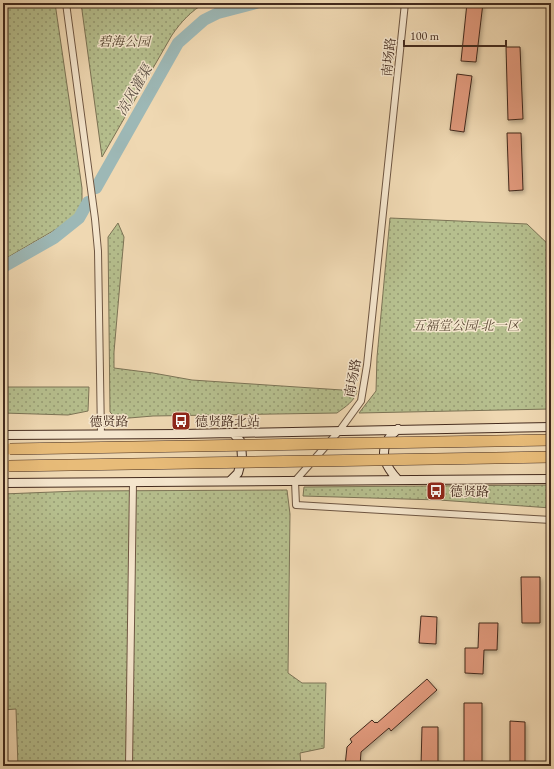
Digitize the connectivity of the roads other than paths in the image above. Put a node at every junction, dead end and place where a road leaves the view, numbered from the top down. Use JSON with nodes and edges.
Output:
{"nodes":[{"id":1,"x":66,"y":3,"type":"edge"},
{"id":2,"x":405,"y":3,"type":"edge"},
{"id":3,"x":551,"y":427,"type":"edge"},
{"id":4,"x":398,"y":429,"type":"junction"},
{"id":5,"x":340,"y":430,"type":"junction"},
{"id":6,"x":233,"y":433,"type":"junction"},
{"id":7,"x":3,"y":435,"type":"edge"},
{"id":8,"x":101,"y":435,"type":"junction"},
{"id":9,"x":551,"y":440,"type":"edge"},
{"id":10,"x":10,"y":449,"type":"dead end"},
{"id":11,"x":551,"y":457,"type":"edge"},
{"id":12,"x":9,"y":466,"type":"dead end"},
{"id":13,"x":551,"y":479,"type":"edge"},
{"id":14,"x":398,"y":480,"type":"junction"},
{"id":15,"x":230,"y":481,"type":"junction"},
{"id":16,"x":295,"y":481,"type":"junction"},
{"id":17,"x":133,"y":482,"type":"junction"},
{"id":18,"x":3,"y":483,"type":"edge"},
{"id":19,"x":551,"y":520,"type":"edge"},
{"id":20,"x":129,"y":766,"type":"edge"}],
"edges":[{"from":1,"to":8,"type":"street"},
{"from":2,"to":5,"type":"street","name":"南场路"},
{"from":3,"to":4,"type":"street","name":"德贤路"},
{"from":4,"to":5,"type":"street","name":"德贤路"},
{"from":4,"to":14,"type":"street"},
{"from":5,"to":6,"type":"street","name":"德贤路"},
{"from":5,"to":16,"type":"street","name":"南场路"},
{"from":6,"to":8,"type":"street","name":"德贤路"},
{"from":6,"to":15,"type":"street"},
{"from":7,"to":8,"type":"street","name":"德贤路"},
{"from":9,"to":10,"type":"highway","name":"德贤路","bridge":true},
{"from":11,"to":12,"type":"highway","bridge":true},
{"from":13,"to":14,"type":"street"},
{"from":14,"to":16,"type":"street"},
{"from":15,"to":16,"type":"street"},
{"from":15,"to":17,"type":"street"},
{"from":16,"to":19,"type":"street"},
{"from":17,"to":18,"type":"street"},
{"from":17,"to":20,"type":"street"}]}
